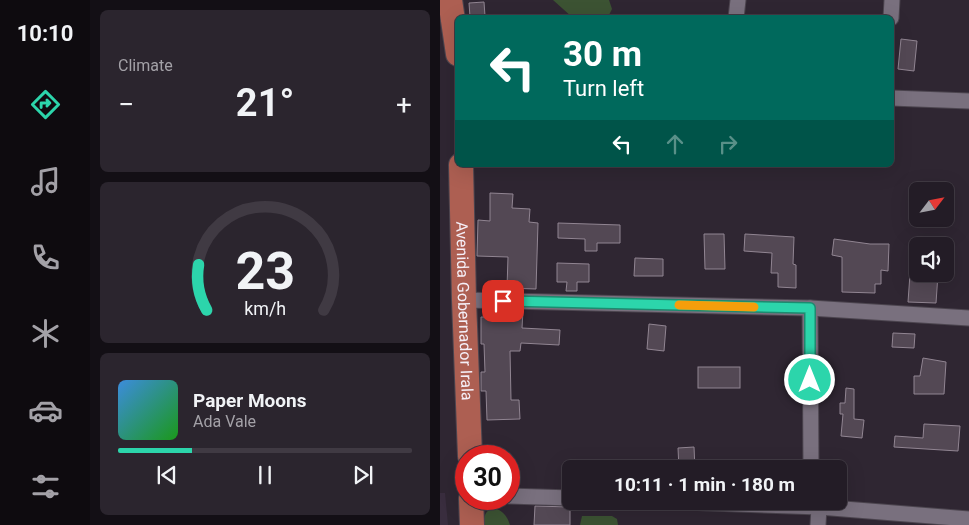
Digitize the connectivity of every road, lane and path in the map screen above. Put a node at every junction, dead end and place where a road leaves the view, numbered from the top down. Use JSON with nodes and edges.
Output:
{"nodes":[{"id":1,"x":450,"y":0,"type":"edge"},
{"id":2,"x":738,"y":0,"type":"edge"},
{"id":3,"x":892,"y":0,"type":"edge"},
{"id":4,"x":736,"y":15,"type":"edge"},
{"id":5,"x":891,"y":15,"type":"edge"},
{"id":6,"x":455,"y":34,"type":"edge"},
{"id":7,"x":894,"y":98,"type":"edge"},
{"id":8,"x":969,"y":101,"type":"edge"},
{"id":9,"x":461,"y":167,"type":"edge"},
{"id":10,"x":464,"y":300,"type":"junction"},
{"id":11,"x":810,"y":308,"type":"junction"},
{"id":12,"x":969,"y":318,"type":"edge"},
{"id":13,"x":470,"y":445,"type":"edge"},
{"id":14,"x":811,"y":460,"type":"edge"},
{"id":15,"x":520,"y":496,"type":"edge"},
{"id":16,"x":562,"y":498,"type":"edge"},
{"id":17,"x":847,"y":508,"type":"edge"},
{"id":18,"x":471,"y":510,"type":"edge"},
{"id":19,"x":814,"y":510,"type":"edge"},
{"id":20,"x":969,"y":519,"type":"edge"},
{"id":21,"x":472,"y":525,"type":"edge"},
{"id":22,"x":818,"y":525,"type":"edge"}],
"edges":[{"from":1,"to":6,"type":"main road"},
{"from":2,"to":4,"type":"street"},
{"from":3,"to":5,"type":"street"},
{"from":7,"to":8,"type":"street"},
{"from":9,"to":10,"type":"main road","name":"Avenida Gobernador Irala"},
{"from":10,"to":11,"type":"street"},
{"from":10,"to":13,"type":"main road","name":"Avenida Gobernador Irala"},
{"from":11,"to":12,"type":"street"},
{"from":11,"to":14,"type":"street"},
{"from":15,"to":16,"type":"street"},
{"from":17,"to":20,"type":"street"},
{"from":18,"to":21,"type":"main road"},
{"from":19,"to":22,"type":"street"}]}
